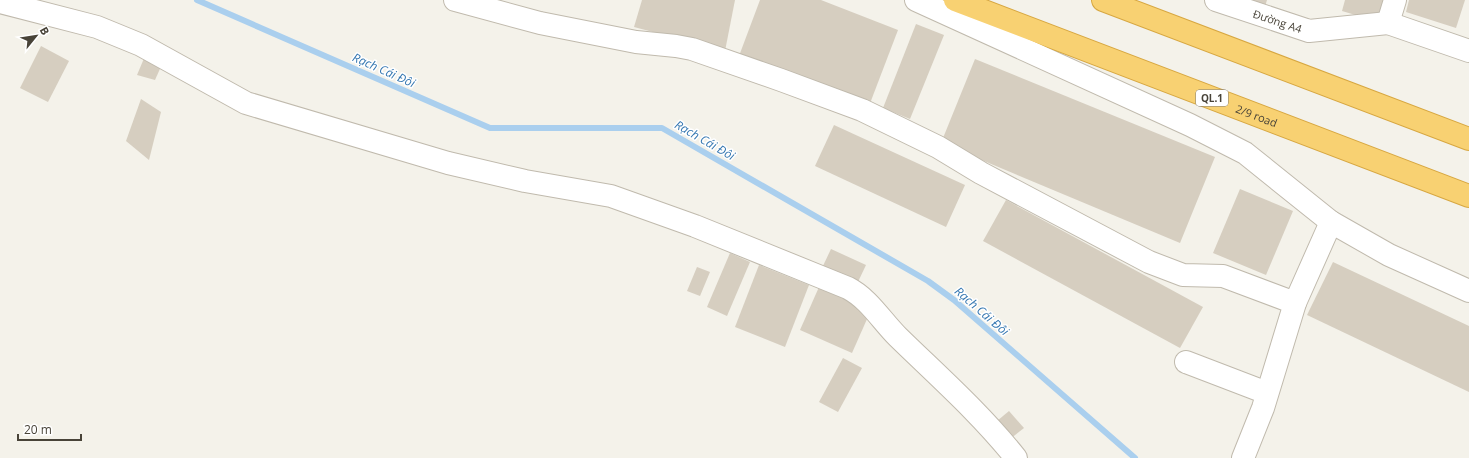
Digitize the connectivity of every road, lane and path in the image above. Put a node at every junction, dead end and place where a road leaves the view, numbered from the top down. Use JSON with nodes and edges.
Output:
{"nodes":[{"id":1,"x":455,"y":0,"type":"edge"},
{"id":2,"x":916,"y":0,"type":"edge"},
{"id":3,"x":955,"y":0,"type":"edge"},
{"id":4,"x":1103,"y":0,"type":"edge"},
{"id":5,"x":1216,"y":0,"type":"edge"},
{"id":6,"x":1395,"y":0,"type":"edge"},
{"id":7,"x":0,"y":2,"type":"edge"},
{"id":8,"x":1388,"y":23,"type":"junction"},
{"id":9,"x":1469,"y":51,"type":"edge"},
{"id":10,"x":1469,"y":139,"type":"edge"},
{"id":11,"x":1469,"y":196,"type":"edge"},
{"id":12,"x":1331,"y":222,"type":"junction"},
{"id":13,"x":1469,"y":291,"type":"edge"},
{"id":14,"x":1295,"y":303,"type":"junction"},
{"id":15,"x":1186,"y":362,"type":"dead end"},
{"id":16,"x":1267,"y":393,"type":"junction"},
{"id":17,"x":1016,"y":458,"type":"edge"},
{"id":18,"x":1242,"y":458,"type":"edge"}],
"edges":[{"from":1,"to":14,"type":"street"},
{"from":2,"to":12,"type":"street"},
{"from":3,"to":11,"type":"highway","name":"2/9 road","number":"QL.1"},
{"from":4,"to":10,"type":"highway"},
{"from":5,"to":8,"type":"street","name":"Đường A4"},
{"from":6,"to":8,"type":"street"},
{"from":7,"to":17,"type":"street"},
{"from":8,"to":9,"type":"street"},
{"from":12,"to":13,"type":"street"},
{"from":12,"to":14,"type":"street"},
{"from":14,"to":16,"type":"street"},
{"from":15,"to":16,"type":"street"},
{"from":16,"to":18,"type":"street"}]}
